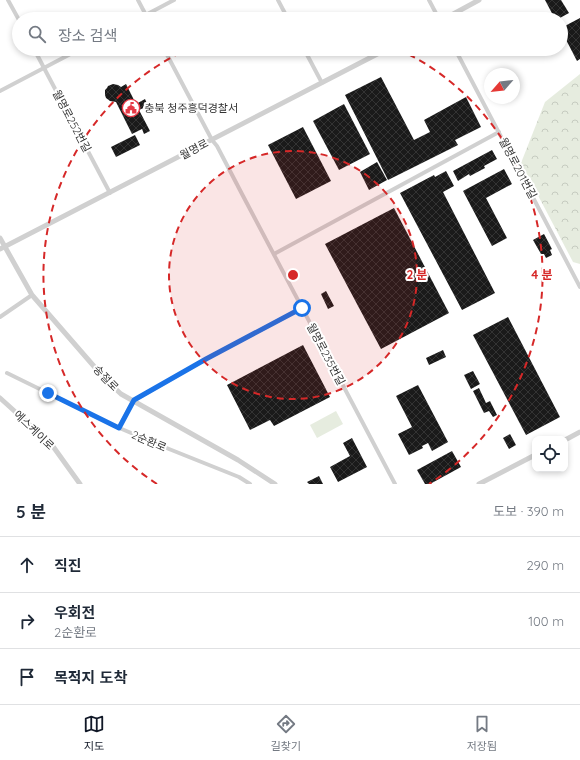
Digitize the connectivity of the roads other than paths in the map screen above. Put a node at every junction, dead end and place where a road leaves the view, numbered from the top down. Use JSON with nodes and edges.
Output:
{"nodes":[{"id":1,"x":8,"y":0,"type":"edge"},
{"id":2,"x":138,"y":0,"type":"edge"},
{"id":3,"x":174,"y":0,"type":"edge"},
{"id":4,"x":278,"y":0,"type":"edge"},
{"id":5,"x":429,"y":0,"type":"edge"},
{"id":6,"x":479,"y":0,"type":"edge"},
{"id":7,"x":15,"y":12,"type":"edge"},
{"id":8,"x":144,"y":12,"type":"edge"},
{"id":9,"x":155,"y":12,"type":"edge"},
{"id":10,"x":284,"y":12,"type":"edge"},
{"id":11,"x":435,"y":12,"type":"edge"},
{"id":12,"x":457,"y":12,"type":"edge"},
{"id":13,"x":38,"y":56,"type":"edge"},
{"id":14,"x":66,"y":56,"type":"edge"},
{"id":15,"x":168,"y":56,"type":"edge"},
{"id":16,"x":308,"y":56,"type":"edge"},
{"id":17,"x":374,"y":56,"type":"edge"},
{"id":18,"x":459,"y":56,"type":"edge"},
{"id":19,"x":44,"y":67,"type":"junction"},
{"id":20,"x":322,"y":83,"type":"junction"},
{"id":21,"x":0,"y":91,"type":"edge"},
{"id":22,"x":499,"y":132,"type":"junction"},
{"id":23,"x":212,"y":140,"type":"junction"},
{"id":24,"x":110,"y":193,"type":"junction"},
{"id":25,"x":0,"y":238,"type":"edge"},
{"id":26,"x":2,"y":248,"type":"edge"},
{"id":27,"x":274,"y":254,"type":"junction"},
{"id":28,"x":580,"y":287,"type":"edge"},
{"id":29,"x":32,"y":295,"type":"junction"},
{"id":30,"x":302,"y":308,"type":"junction"},
{"id":31,"x":0,"y":317,"type":"edge"},
{"id":32,"x":7,"y":373,"type":"dead end"},
{"id":33,"x":0,"y":398,"type":"edge"},
{"id":34,"x":134,"y":400,"type":"junction"},
{"id":35,"x":119,"y":428,"type":"junction"},
{"id":36,"x":580,"y":432,"type":"edge"},
{"id":37,"x":568,"y":438,"type":"edge"},
{"id":38,"x":532,"y":457,"type":"edge"},
{"id":39,"x":80,"y":484,"type":"edge"},
{"id":40,"x":250,"y":484,"type":"edge"},
{"id":41,"x":275,"y":484,"type":"edge"},
{"id":42,"x":395,"y":484,"type":"edge"},
{"id":43,"x":479,"y":484,"type":"edge"}],
"edges":[{"from":1,"to":7,"type":"street"},
{"from":2,"to":8,"type":"street"},
{"from":3,"to":9,"type":"street"},
{"from":4,"to":10,"type":"street"},
{"from":5,"to":11,"type":"street"},
{"from":6,"to":12,"type":"street"},
{"from":13,"to":19,"type":"street","name":"월명로252번길"},
{"from":14,"to":19,"type":"street"},
{"from":15,"to":23,"type":"street","name":"월명로235번길"},
{"from":16,"to":20,"type":"street"},
{"from":17,"to":20,"type":"street","name":"월명로"},
{"from":18,"to":22,"type":"street","name":"월명로201번길"},
{"from":19,"to":21,"type":"street"},
{"from":19,"to":24,"type":"street","name":"월명로252번길"},
{"from":20,"to":23,"type":"street","name":"월명로"},
{"from":22,"to":27,"type":"street"},
{"from":22,"to":28,"type":"street","name":"월명로201번길"},
{"from":23,"to":24,"type":"street","name":"월명로"},
{"from":23,"to":27,"type":"street","name":"월명로235번길"},
{"from":24,"to":26,"type":"street","name":"월명로"},
{"from":25,"to":26,"type":"street","name":"송절로"},
{"from":26,"to":29,"type":"street","name":"송절로"},
{"from":27,"to":30,"type":"street","name":"월명로235번길"},
{"from":29,"to":31,"type":"street"},
{"from":29,"to":34,"type":"street","name":"송절로"},
{"from":30,"to":34,"type":"street"},
{"from":30,"to":42,"type":"street","name":"월명로235번길"},
{"from":32,"to":35,"type":"street","name":"2순환로"},
{"from":33,"to":39,"type":"street","name":"에스케이로"},
{"from":34,"to":35,"type":"street"},
{"from":34,"to":41,"type":"street","name":"송절로"},
{"from":35,"to":40,"type":"street","name":"2순환로"},
{"from":36,"to":37,"type":"street"},
{"from":38,"to":43,"type":"street"}]}
